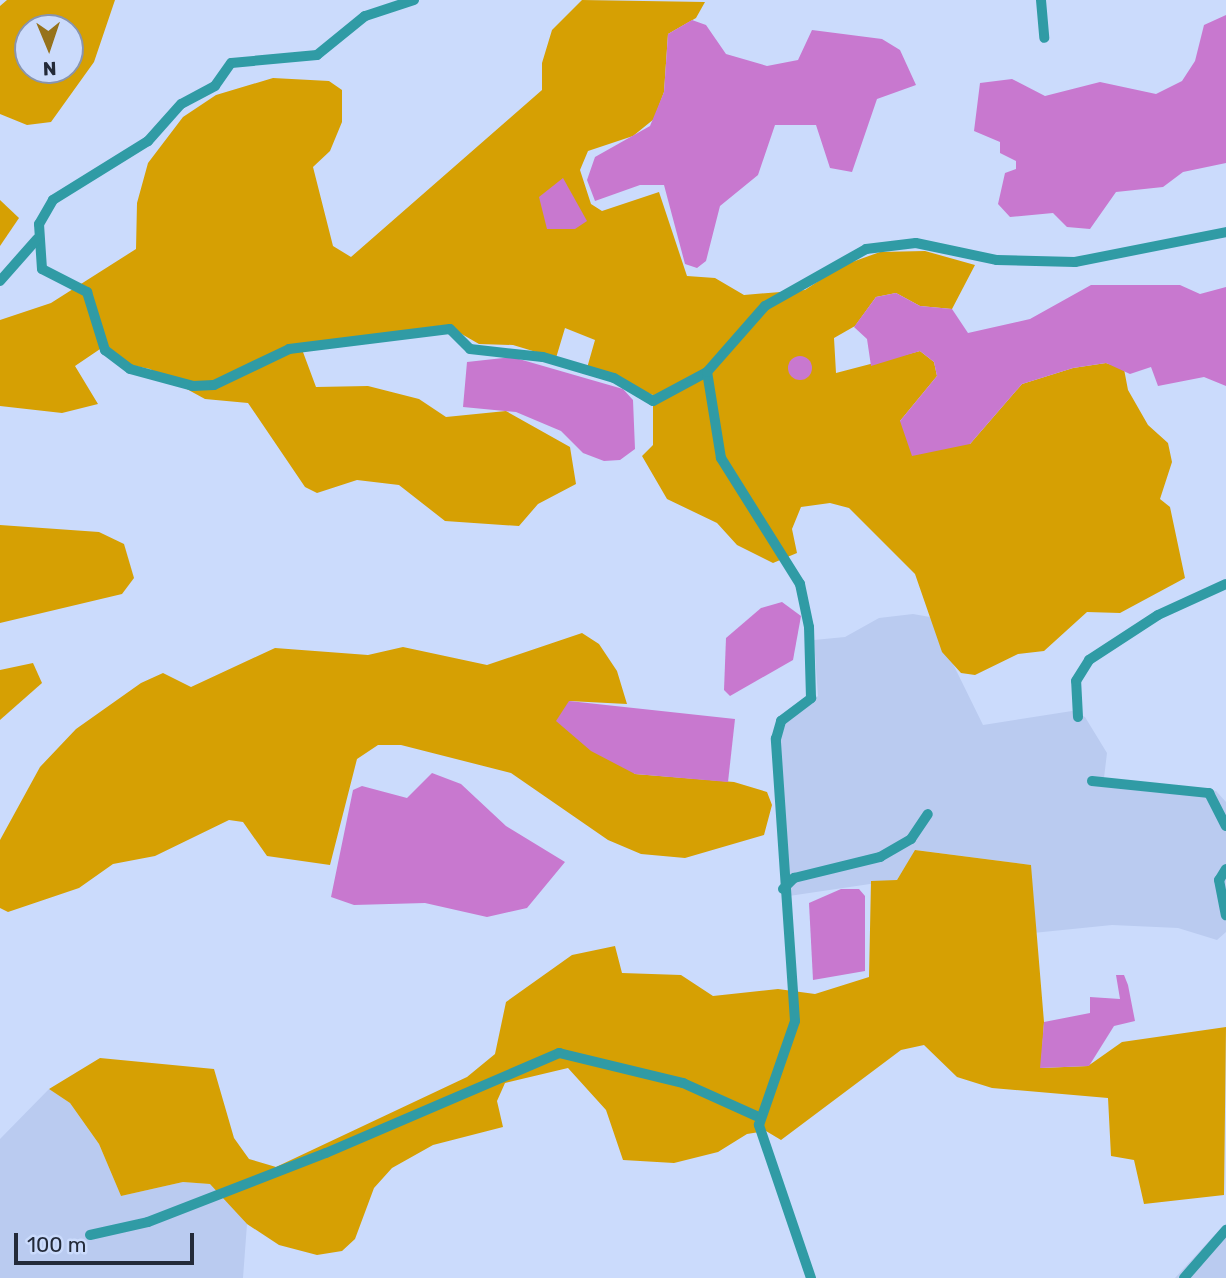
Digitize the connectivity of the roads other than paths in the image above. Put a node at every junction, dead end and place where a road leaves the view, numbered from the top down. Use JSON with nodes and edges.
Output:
{"nodes":[{"id":1,"x":414,"y":0,"type":"edge"},
{"id":2,"x":1041,"y":0,"type":"edge"},
{"id":3,"x":1044,"y":38,"type":"dead end"},
{"id":4,"x":1226,"y":232,"type":"edge"},
{"id":5,"x":37,"y":239,"type":"junction"},
{"id":6,"x":0,"y":281,"type":"edge"},
{"id":7,"x":707,"y":372,"type":"junction"},
{"id":8,"x":1226,"y":584,"type":"edge"},
{"id":9,"x":1078,"y":717,"type":"dead end"},
{"id":10,"x":1092,"y":781,"type":"dead end"},
{"id":11,"x":928,"y":814,"type":"dead end"},
{"id":12,"x":1226,"y":826,"type":"edge"},
{"id":13,"x":1226,"y":869,"type":"edge"},
{"id":14,"x":783,"y":889,"type":"junction"},
{"id":15,"x":1226,"y":915,"type":"edge"},
{"id":16,"x":761,"y":1118,"type":"junction"},
{"id":17,"x":1226,"y":1230,"type":"edge"},
{"id":18,"x":90,"y":1235,"type":"dead end"},
{"id":19,"x":811,"y":1278,"type":"edge"},
{"id":20,"x":1184,"y":1278,"type":"edge"}],
"edges":[{"from":1,"to":5,"type":"street"},
{"from":2,"to":3,"type":"street"},
{"from":4,"to":7,"type":"street"},
{"from":5,"to":6,"type":"street"},
{"from":5,"to":7,"type":"street"},
{"from":7,"to":14,"type":"street"},
{"from":8,"to":9,"type":"street"},
{"from":10,"to":12,"type":"street"},
{"from":11,"to":14,"type":"street"},
{"from":13,"to":15,"type":"street"},
{"from":14,"to":16,"type":"street"},
{"from":16,"to":18,"type":"street"},
{"from":16,"to":19,"type":"street"},
{"from":17,"to":20,"type":"street"}]}
